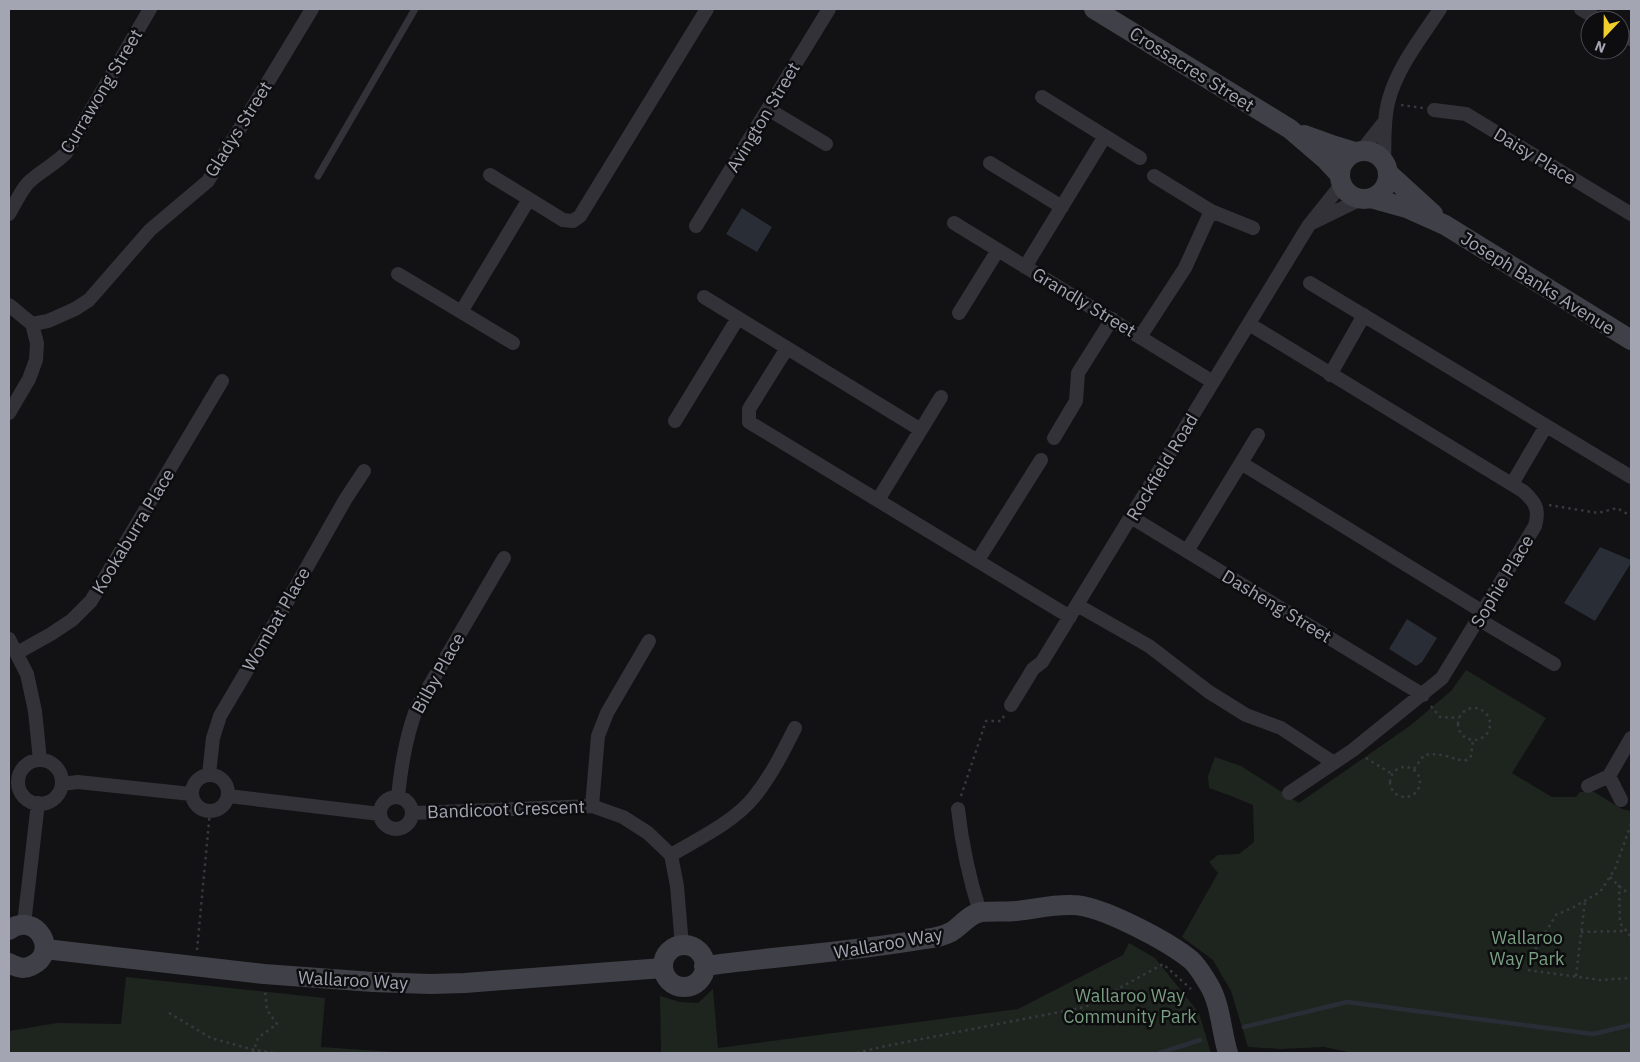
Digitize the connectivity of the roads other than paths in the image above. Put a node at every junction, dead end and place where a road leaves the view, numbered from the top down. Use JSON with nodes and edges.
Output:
{"nodes":[{"id":1,"x":150,"y":9,"type":"edge"},
{"id":2,"x":312,"y":9,"type":"edge"},
{"id":3,"x":415,"y":9,"type":"edge"},
{"id":4,"x":707,"y":9,"type":"edge"},
{"id":5,"x":829,"y":9,"type":"edge"},
{"id":6,"x":1094,"y":9,"type":"edge"},
{"id":7,"x":1440,"y":9,"type":"edge"},
{"id":8,"x":1042,"y":97,"type":"dead end"},
{"id":9,"x":768,"y":109,"type":"junction"},
{"id":10,"x":1434,"y":110,"type":"road end"},
{"id":11,"x":1386,"y":121,"type":"junction"},
{"id":12,"x":1290,"y":129,"type":"junction"},
{"id":13,"x":1105,"y":136,"type":"junction"},
{"id":14,"x":826,"y":144,"type":"dead end"},
{"id":15,"x":1358,"y":151,"type":"junction"},
{"id":16,"x":1140,"y":158,"type":"dead end"},
{"id":17,"x":990,"y":163,"type":"dead end"},
{"id":18,"x":1386,"y":166,"type":"junction"},
{"id":19,"x":490,"y":175,"type":"dead end"},
{"id":20,"x":318,"y":176,"type":"dead end"},
{"id":21,"x":1154,"y":176,"type":"dead end"},
{"id":22,"x":1340,"y":178,"type":"junction"},
{"id":23,"x":1366,"y":198,"type":"junction"},
{"id":24,"x":529,"y":199,"type":"junction"},
{"id":25,"x":1062,"y":207,"type":"junction"},
{"id":26,"x":1211,"y":211,"type":"junction"},
{"id":27,"x":9,"y":214,"type":"edge"},
{"id":28,"x":1631,"y":214,"type":"edge"},
{"id":29,"x":954,"y":223,"type":"dead end"},
{"id":30,"x":1309,"y":225,"type":"junction"},
{"id":31,"x":1445,"y":225,"type":"junction"},
{"id":32,"x":696,"y":226,"type":"dead end"},
{"id":33,"x":1253,"y":228,"type":"dead end"},
{"id":34,"x":998,"y":250,"type":"junction"},
{"id":35,"x":1025,"y":267,"type":"junction"},
{"id":36,"x":398,"y":274,"type":"dead end"},
{"id":37,"x":1310,"y":283,"type":"dead end"},
{"id":38,"x":704,"y":297,"type":"dead end"},
{"id":39,"x":9,"y":305,"type":"edge"},
{"id":40,"x":461,"y":312,"type":"junction"},
{"id":41,"x":959,"y":313,"type":"dead end"},
{"id":42,"x":1364,"y":315,"type":"junction"},
{"id":43,"x":738,"y":318,"type":"junction"},
{"id":44,"x":1112,"y":320,"type":"junction"},
{"id":45,"x":32,"y":324,"type":"junction"},
{"id":46,"x":1248,"y":324,"type":"junction"},
{"id":47,"x":1140,"y":337,"type":"junction"},
{"id":48,"x":1631,"y":340,"type":"edge"},
{"id":49,"x":513,"y":343,"type":"dead end"},
{"id":50,"x":786,"y":348,"type":"junction"},
{"id":51,"x":1330,"y":375,"type":"junction"},
{"id":52,"x":222,"y":382,"type":"dead end"},
{"id":53,"x":1213,"y":382,"type":"junction"},
{"id":54,"x":941,"y":397,"type":"dead end"},
{"id":55,"x":9,"y":413,"type":"edge"},
{"id":56,"x":674,"y":421,"type":"dead end"},
{"id":57,"x":1546,"y":426,"type":"junction"},
{"id":58,"x":921,"y":430,"type":"junction"},
{"id":59,"x":1258,"y":435,"type":"dead end"},
{"id":60,"x":1054,"y":438,"type":"dead end"},
{"id":61,"x":1041,"y":460,"type":"dead end"},
{"id":62,"x":1241,"y":463,"type":"junction"},
{"id":63,"x":364,"y":471,"type":"dead end"},
{"id":64,"x":1631,"y":477,"type":"edge"},
{"id":65,"x":1512,"y":484,"type":"junction"},
{"id":66,"x":878,"y":500,"type":"junction"},
{"id":67,"x":1131,"y":517,"type":"junction"},
{"id":68,"x":1187,"y":551,"type":"junction"},
{"id":69,"x":504,"y":558,"type":"dead end"},
{"id":70,"x":978,"y":560,"type":"junction"},
{"id":71,"x":1074,"y":611,"type":"junction"},
{"id":72,"x":1480,"y":616,"type":"junction"},
{"id":73,"x":9,"y":639,"type":"edge"},
{"id":74,"x":649,"y":641,"type":"dead end"},
{"id":75,"x":17,"y":653,"type":"junction"},
{"id":76,"x":1554,"y":664,"type":"dead end"},
{"id":77,"x":1422,"y":695,"type":"junction"},
{"id":78,"x":1011,"y":705,"type":"road end"},
{"id":79,"x":795,"y":728,"type":"dead end"},
{"id":80,"x":1631,"y":738,"type":"edge"},
{"id":81,"x":40,"y":760,"type":"junction"},
{"id":82,"x":1334,"y":763,"type":"junction"},
{"id":83,"x":209,"y":774,"type":"junction"},
{"id":84,"x":1609,"y":776,"type":"junction"},
{"id":85,"x":62,"y":784,"type":"junction"},
{"id":86,"x":1588,"y":786,"type":"dead end"},
{"id":87,"x":1289,"y":793,"type":"dead end"},
{"id":88,"x":192,"y":794,"type":"junction"},
{"id":89,"x":228,"y":796,"type":"junction"},
{"id":90,"x":398,"y":797,"type":"junction"},
{"id":91,"x":1621,"y":800,"type":"dead end"},
{"id":92,"x":38,"y":803,"type":"junction"},
{"id":93,"x":592,"y":806,"type":"junction"},
{"id":94,"x":958,"y":810,"type":"road end"},
{"id":95,"x":413,"y":813,"type":"junction"},
{"id":96,"x":380,"y":814,"type":"junction"},
{"id":97,"x":671,"y":855,"type":"junction"},
{"id":98,"x":980,"y":912,"type":"junction"},
{"id":99,"x":16,"y":927,"type":"edge"},
{"id":100,"x":682,"y":946,"type":"junction"},
{"id":101,"x":45,"y":949,"type":"junction"},
{"id":102,"x":9,"y":963,"type":"edge"},
{"id":103,"x":704,"y":966,"type":"junction"},
{"id":104,"x":663,"y":968,"type":"junction"},
{"id":105,"x":1228,"y":1053,"type":"edge"}],
"edges":[{"from":1,"to":27,"type":"street","name":"Currawong Street"},
{"from":2,"to":45,"type":"street","name":"Gladys Street"},
{"from":3,"to":20,"type":"lane"},
{"from":4,"to":24,"type":"street"},
{"from":5,"to":9,"type":"street","name":"Avington Street"},
{"from":6,"to":12,"type":"street","name":"Crossacres Street"},
{"from":7,"to":11,"type":"street"},
{"from":8,"to":13,"type":"street"},
{"from":9,"to":14,"type":"street"},
{"from":9,"to":32,"type":"street","name":"Avington Street"},
{"from":10,"to":28,"type":"street","name":"Daisy Place"},
{"from":11,"to":15,"type":"street"},
{"from":11,"to":18,"type":"street"},
{"from":12,"to":15,"type":"street","name":"Crossacres Street"},
{"from":12,"to":22,"type":"street","name":"Crossacres Street"},
{"from":13,"to":16,"type":"street"},
{"from":13,"to":25,"type":"street"},
{"from":15,"to":18,"type":"street"},
{"from":15,"to":22,"type":"street"},
{"from":17,"to":25,"type":"street"},
{"from":18,"to":23,"type":"street"},
{"from":18,"to":31,"type":"street","name":"Joseph Banks Avenue"},
{"from":19,"to":24,"type":"street"},
{"from":21,"to":26,"type":"street"},
{"from":22,"to":23,"type":"street"},
{"from":22,"to":30,"type":"street","name":"Rockfield Road"},
{"from":23,"to":30,"type":"street"},
{"from":23,"to":31,"type":"street","name":"Joseph Banks Avenue"},
{"from":24,"to":40,"type":"street"},
{"from":25,"to":35,"type":"street"},
{"from":26,"to":33,"type":"street"},
{"from":26,"to":47,"type":"street"},
{"from":29,"to":34,"type":"street","name":"Grandly Street"},
{"from":30,"to":46,"type":"street","name":"Rockfield Road"},
{"from":31,"to":48,"type":"street","name":"Joseph Banks Avenue"},
{"from":34,"to":35,"type":"street","name":"Grandly Street"},
{"from":34,"to":41,"type":"street"},
{"from":35,"to":44,"type":"street","name":"Grandly Street"},
{"from":36,"to":40,"type":"street"},
{"from":37,"to":42,"type":"street"},
{"from":38,"to":43,"type":"street"},
{"from":39,"to":45,"type":"street"},
{"from":40,"to":49,"type":"street"},
{"from":42,"to":51,"type":"street"},
{"from":42,"to":57,"type":"street"},
{"from":43,"to":50,"type":"street"},
{"from":43,"to":56,"type":"street"},
{"from":44,"to":47,"type":"street","name":"Grandly Street"},
{"from":44,"to":60,"type":"street"},
{"from":45,"to":55,"type":"street"},
{"from":46,"to":51,"type":"street"},
{"from":46,"to":53,"type":"street","name":"Rockfield Road"},
{"from":47,"to":53,"type":"street","name":"Grandly Street"},
{"from":50,"to":58,"type":"street"},
{"from":50,"to":66,"type":"street"},
{"from":51,"to":65,"type":"street"},
{"from":52,"to":75,"type":"street","name":"Kookaburra Place"},
{"from":53,"to":67,"type":"street","name":"Rockfield Road"},
{"from":54,"to":58,"type":"street"},
{"from":57,"to":64,"type":"street"},
{"from":57,"to":65,"type":"street"},
{"from":58,"to":66,"type":"street"},
{"from":59,"to":62,"type":"street"},
{"from":61,"to":70,"type":"street"},
{"from":62,"to":68,"type":"street"},
{"from":62,"to":72,"type":"street"},
{"from":63,"to":83,"type":"street","name":"Wombat Place"},
{"from":65,"to":72,"type":"street","name":"Sophie Place"},
{"from":66,"to":70,"type":"street"},
{"from":67,"to":68,"type":"street","name":"Dasheng Street"},
{"from":67,"to":71,"type":"street","name":"Rockfield Road"},
{"from":68,"to":77,"type":"street","name":"Dasheng Street"},
{"from":69,"to":90,"type":"street","name":"Bilby Place"},
{"from":70,"to":71,"type":"street"},
{"from":71,"to":78,"type":"street","name":"Rockfield Road"},
{"from":71,"to":82,"type":"street"},
{"from":72,"to":76,"type":"street"},
{"from":72,"to":77,"type":"street","name":"Sophie Place"},
{"from":73,"to":75,"type":"street"},
{"from":74,"to":93,"type":"street"},
{"from":75,"to":81,"type":"street"},
{"from":77,"to":82,"type":"street","name":"Sophie Place"},
{"from":79,"to":97,"type":"street"},
{"from":80,"to":84,"type":"street"},
{"from":81,"to":85,"type":"street"},
{"from":81,"to":92,"type":"street"},
{"from":82,"to":87,"type":"street","name":"Sophie Place"},
{"from":83,"to":88,"type":"street"},
{"from":83,"to":89,"type":"street"},
{"from":84,"to":86,"type":"street"},
{"from":84,"to":91,"type":"street"},
{"from":85,"to":88,"type":"street"},
{"from":85,"to":92,"type":"street"},
{"from":88,"to":89,"type":"street"},
{"from":89,"to":96,"type":"street"},
{"from":90,"to":95,"type":"street"},
{"from":90,"to":96,"type":"street"},
{"from":92,"to":99,"type":"street"},
{"from":93,"to":95,"type":"street","name":"Bandicoot Crescent"},
{"from":93,"to":97,"type":"street","name":"Bandicoot Crescent"},
{"from":94,"to":98,"type":"street"},
{"from":95,"to":96,"type":"street"},
{"from":97,"to":100,"type":"street"},
{"from":98,"to":103,"type":"street","name":"Wallaroo Way"},
{"from":98,"to":105,"type":"street"},
{"from":99,"to":101,"type":"street"},
{"from":100,"to":103,"type":"street"},
{"from":100,"to":104,"type":"street"},
{"from":101,"to":102,"type":"street"},
{"from":101,"to":104,"type":"street","name":"Wallaroo Way"},
{"from":103,"to":104,"type":"street"}]}
